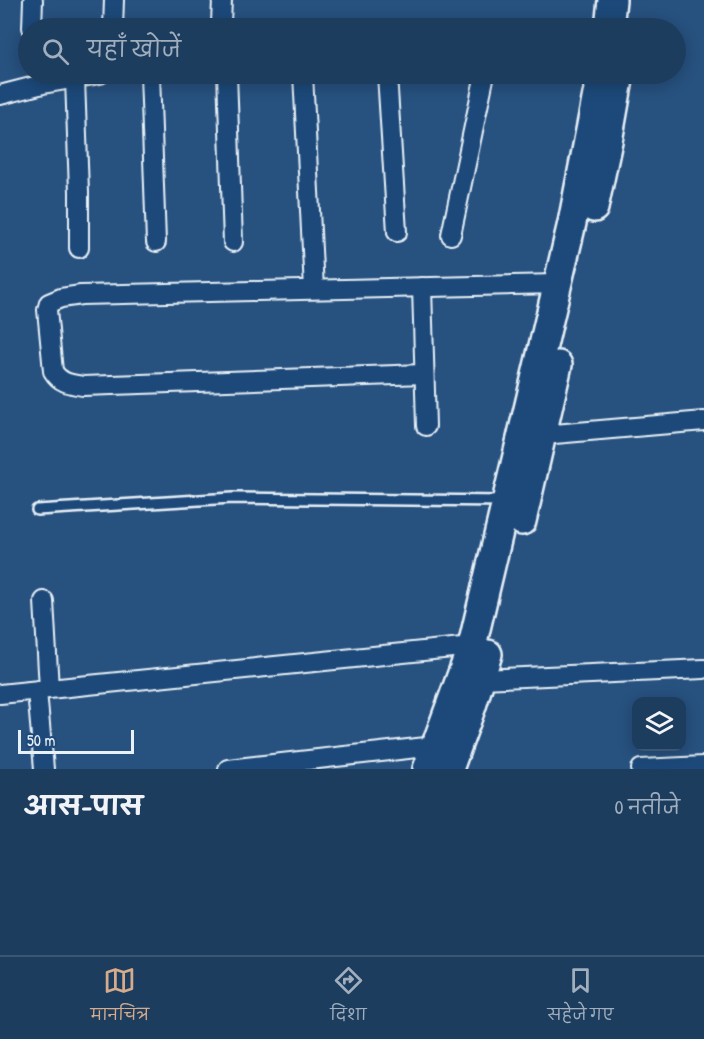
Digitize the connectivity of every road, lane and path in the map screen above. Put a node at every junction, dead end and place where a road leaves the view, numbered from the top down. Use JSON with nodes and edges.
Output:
{"nodes":[{"id":1,"x":33,"y":0,"type":"edge"},
{"id":2,"x":114,"y":0,"type":"edge"},
{"id":3,"x":222,"y":0,"type":"edge"},
{"id":4,"x":612,"y":0,"type":"edge"},
{"id":5,"x":630,"y":0,"type":"edge"},
{"id":6,"x":32,"y":18,"type":"edge"},
{"id":7,"x":113,"y":18,"type":"edge"},
{"id":8,"x":221,"y":18,"type":"edge"},
{"id":9,"x":610,"y":18,"type":"edge"},
{"id":10,"x":627,"y":18,"type":"edge"},
{"id":11,"x":28,"y":84,"type":"edge"},
{"id":12,"x":75,"y":84,"type":"edge"},
{"id":13,"x":150,"y":84,"type":"edge"},
{"id":14,"x":227,"y":84,"type":"edge"},
{"id":15,"x":304,"y":84,"type":"edge"},
{"id":16,"x":388,"y":84,"type":"edge"},
{"id":17,"x":483,"y":84,"type":"edge"},
{"id":18,"x":599,"y":84,"type":"edge"},
{"id":19,"x":618,"y":84,"type":"edge"},
{"id":20,"x":0,"y":95,"type":"edge"},
{"id":21,"x":397,"y":232,"type":"dead end"},
{"id":22,"x":451,"y":236,"type":"dead end"},
{"id":23,"x":156,"y":242,"type":"dead end"},
{"id":24,"x":233,"y":242,"type":"dead end"},
{"id":25,"x":79,"y":249,"type":"dead end"},
{"id":26,"x":558,"y":284,"type":"junction"},
{"id":27,"x":422,"y":287,"type":"junction"},
{"id":28,"x":314,"y":289,"type":"junction"},
{"id":29,"x":424,"y":374,"type":"junction"},
{"id":30,"x":704,"y":421,"type":"edge"},
{"id":31,"x":426,"y":426,"type":"dead end"},
{"id":32,"x":543,"y":435,"type":"junction"},
{"id":33,"x":507,"y":501,"type":"junction"},
{"id":34,"x":37,"y":510,"type":"dead end"},
{"id":35,"x":44,"y":601,"type":"dead end"},
{"id":36,"x":481,"y":647,"type":"junction"},
{"id":37,"x":704,"y":669,"type":"edge"},
{"id":38,"x":472,"y":678,"type":"junction"},
{"id":39,"x":43,"y":690,"type":"junction"},
{"id":40,"x":0,"y":694,"type":"edge"},
{"id":41,"x":431,"y":758,"type":"edge"},
{"id":42,"x":704,"y":766,"type":"edge"},
{"id":43,"x":44,"y":769,"type":"edge"},
{"id":44,"x":228,"y":769,"type":"edge"},
{"id":45,"x":449,"y":769,"type":"edge"},
{"id":46,"x":641,"y":769,"type":"edge"},
{"id":47,"x":660,"y":769,"type":"edge"}],
"edges":[{"from":1,"to":6,"type":"street"},
{"from":2,"to":7,"type":"street"},
{"from":3,"to":8,"type":"street"},
{"from":4,"to":9,"type":"street"},
{"from":5,"to":10,"type":"street"},
{"from":11,"to":20,"type":"street"},
{"from":12,"to":25,"type":"street"},
{"from":13,"to":23,"type":"street"},
{"from":14,"to":24,"type":"street"},
{"from":15,"to":28,"type":"street"},
{"from":16,"to":21,"type":"street"},
{"from":17,"to":22,"type":"street"},
{"from":18,"to":26,"type":"street"},
{"from":19,"to":32,"type":"street"},
{"from":26,"to":27,"type":"street"},
{"from":26,"to":33,"type":"street"},
{"from":27,"to":28,"type":"street"},
{"from":27,"to":29,"type":"street"},
{"from":28,"to":29,"type":"street"},
{"from":29,"to":31,"type":"street"},
{"from":30,"to":32,"type":"street"},
{"from":32,"to":36,"type":"street"},
{"from":33,"to":34,"type":"lane"},
{"from":33,"to":36,"type":"street"},
{"from":35,"to":39,"type":"street"},
{"from":36,"to":38,"type":"street"},
{"from":36,"to":39,"type":"street"},
{"from":37,"to":38,"type":"street"},
{"from":38,"to":41,"type":"street"},
{"from":38,"to":45,"type":"street"},
{"from":39,"to":40,"type":"street"},
{"from":39,"to":43,"type":"street"},
{"from":41,"to":44,"type":"street"},
{"from":42,"to":47,"type":"street"},
{"from":46,"to":47,"type":"street"}]}
